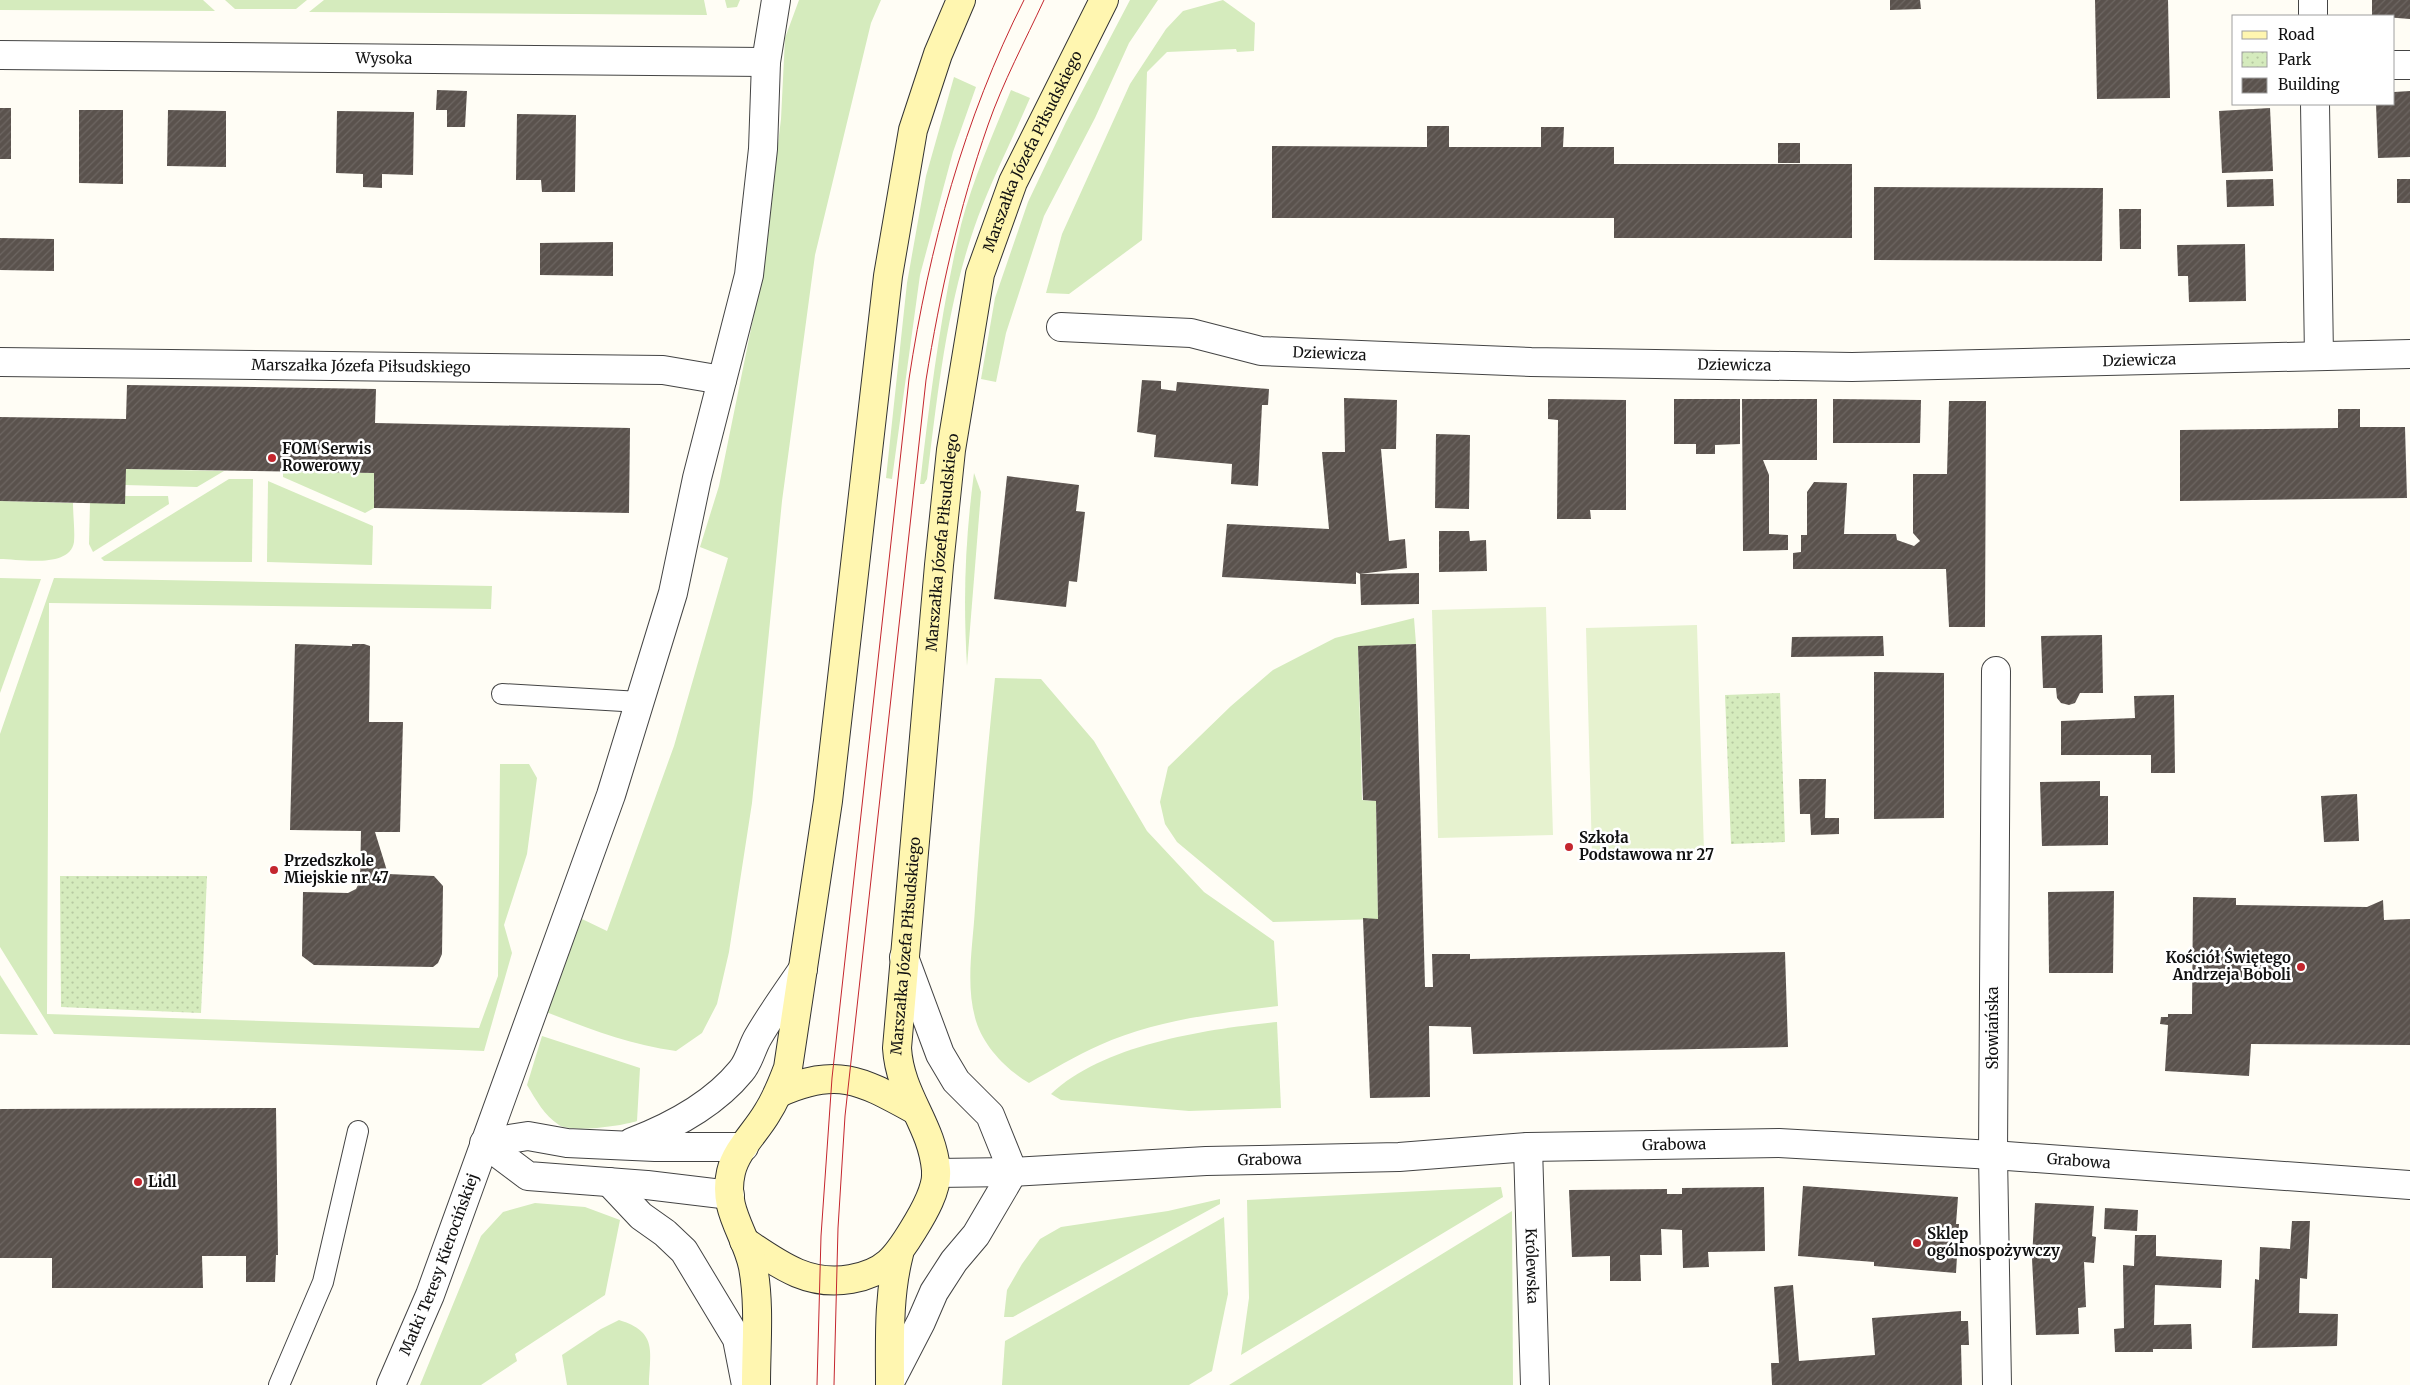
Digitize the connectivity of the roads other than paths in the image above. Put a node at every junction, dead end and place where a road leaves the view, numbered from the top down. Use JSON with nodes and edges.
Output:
{"nodes":[{"id":1,"x":776,"y":0,"type":"edge"},
{"id":2,"x":961,"y":0,"type":"edge"},
{"id":3,"x":1104,"y":0,"type":"edge"},
{"id":4,"x":2313,"y":0,"type":"edge"},
{"id":5,"x":2313,"y":15,"type":"edge"},
{"id":6,"x":0,"y":54,"type":"edge"},
{"id":7,"x":766,"y":62,"type":"junction"},
{"id":8,"x":2395,"y":65,"type":"edge"},
{"id":9,"x":2410,"y":65,"type":"edge"},
{"id":10,"x":2316,"y":105,"type":"edge"},
{"id":11,"x":1060,"y":327,"type":"dead end"},
{"id":12,"x":2410,"y":354,"type":"edge"},
{"id":13,"x":2320,"y":356,"type":"junction"},
{"id":14,"x":0,"y":362,"type":"edge"},
{"id":15,"x":722,"y":380,"type":"junction"},
{"id":16,"x":1996,"y":671,"type":"dead end"},
{"id":17,"x":502,"y":694,"type":"dead end"},
{"id":18,"x":640,"y":702,"type":"junction"},
{"id":19,"x":904,"y":957,"type":"junction"},
{"id":20,"x":803,"y":969,"type":"junction"},
{"id":21,"x":778,"y":1093,"type":"junction"},
{"id":22,"x":915,"y":1110,"type":"junction"},
{"id":23,"x":358,"y":1131,"type":"dead end"},
{"id":24,"x":484,"y":1143,"type":"junction"},
{"id":25,"x":627,"y":1144,"type":"junction"},
{"id":26,"x":744,"y":1147,"type":"junction"},
{"id":27,"x":1528,"y":1147,"type":"junction"},
{"id":28,"x":1992,"y":1155,"type":"junction"},
{"id":29,"x":1013,"y":1172,"type":"junction"},
{"id":30,"x":936,"y":1173,"type":"junction"},
{"id":31,"x":609,"y":1182,"type":"junction"},
{"id":32,"x":2410,"y":1185,"type":"edge"},
{"id":33,"x":730,"y":1195,"type":"junction"},
{"id":34,"x":744,"y":1241,"type":"junction"},
{"id":35,"x":898,"y":1254,"type":"junction"},
{"id":36,"x":890,"y":1384,"type":"edge"},
{"id":37,"x":279,"y":1385,"type":"edge"},
{"id":38,"x":391,"y":1385,"type":"edge"},
{"id":39,"x":746,"y":1385,"type":"edge"},
{"id":40,"x":756,"y":1385,"type":"edge"},
{"id":41,"x":1535,"y":1385,"type":"edge"},
{"id":42,"x":1997,"y":1385,"type":"edge"}],
"edges":[{"from":1,"to":7,"type":"street"},
{"from":2,"to":20,"type":"main road"},
{"from":3,"to":19,"type":"main road","name":"Marszałka Józefa Piłsudskiego"},
{"from":4,"to":5,"type":"street"},
{"from":6,"to":7,"type":"street","name":"Wysoka"},
{"from":7,"to":15,"type":"street"},
{"from":8,"to":9,"type":"street"},
{"from":10,"to":13,"type":"street"},
{"from":11,"to":13,"type":"street","name":"Dziewicza"},
{"from":12,"to":13,"type":"street","name":"Dziewicza"},
{"from":14,"to":15,"type":"street","name":"Marszałka Józefa Piłsudskiego"},
{"from":15,"to":18,"type":"street"},
{"from":16,"to":28,"type":"street","name":"Słowiańska"},
{"from":17,"to":18,"type":"lane"},
{"from":18,"to":24,"type":"street"},
{"from":19,"to":22,"type":"main road","name":"Marszałka Józefa Piłsudskiego"},
{"from":19,"to":29,"type":"street"},
{"from":20,"to":21,"type":"main road"},
{"from":20,"to":25,"type":"street"},
{"from":21,"to":22,"type":"main road"},
{"from":21,"to":26,"type":"main road"},
{"from":22,"to":30,"type":"main road","name":"Marszałka Józefa Piłsudskiego"},
{"from":23,"to":37,"type":"lane"},
{"from":24,"to":25,"type":"street"},
{"from":24,"to":31,"type":"street"},
{"from":24,"to":38,"type":"street","name":"Matki Teresy Kierocińskiej"},
{"from":25,"to":26,"type":"street"},
{"from":26,"to":33,"type":"main road"},
{"from":27,"to":28,"type":"street","name":"Grabowa"},
{"from":27,"to":29,"type":"street","name":"Grabowa"},
{"from":27,"to":41,"type":"street","name":"Królewska"},
{"from":28,"to":32,"type":"street","name":"Grabowa"},
{"from":28,"to":42,"type":"street","name":"Słowiańska"},
{"from":29,"to":30,"type":"street","name":"Grabowa"},
{"from":29,"to":36,"type":"street"},
{"from":30,"to":35,"type":"main road"},
{"from":31,"to":33,"type":"street"},
{"from":31,"to":39,"type":"street"},
{"from":33,"to":34,"type":"main road"},
{"from":34,"to":35,"type":"main road"},
{"from":34,"to":40,"type":"main road"},
{"from":35,"to":36,"type":"main road"}]}
